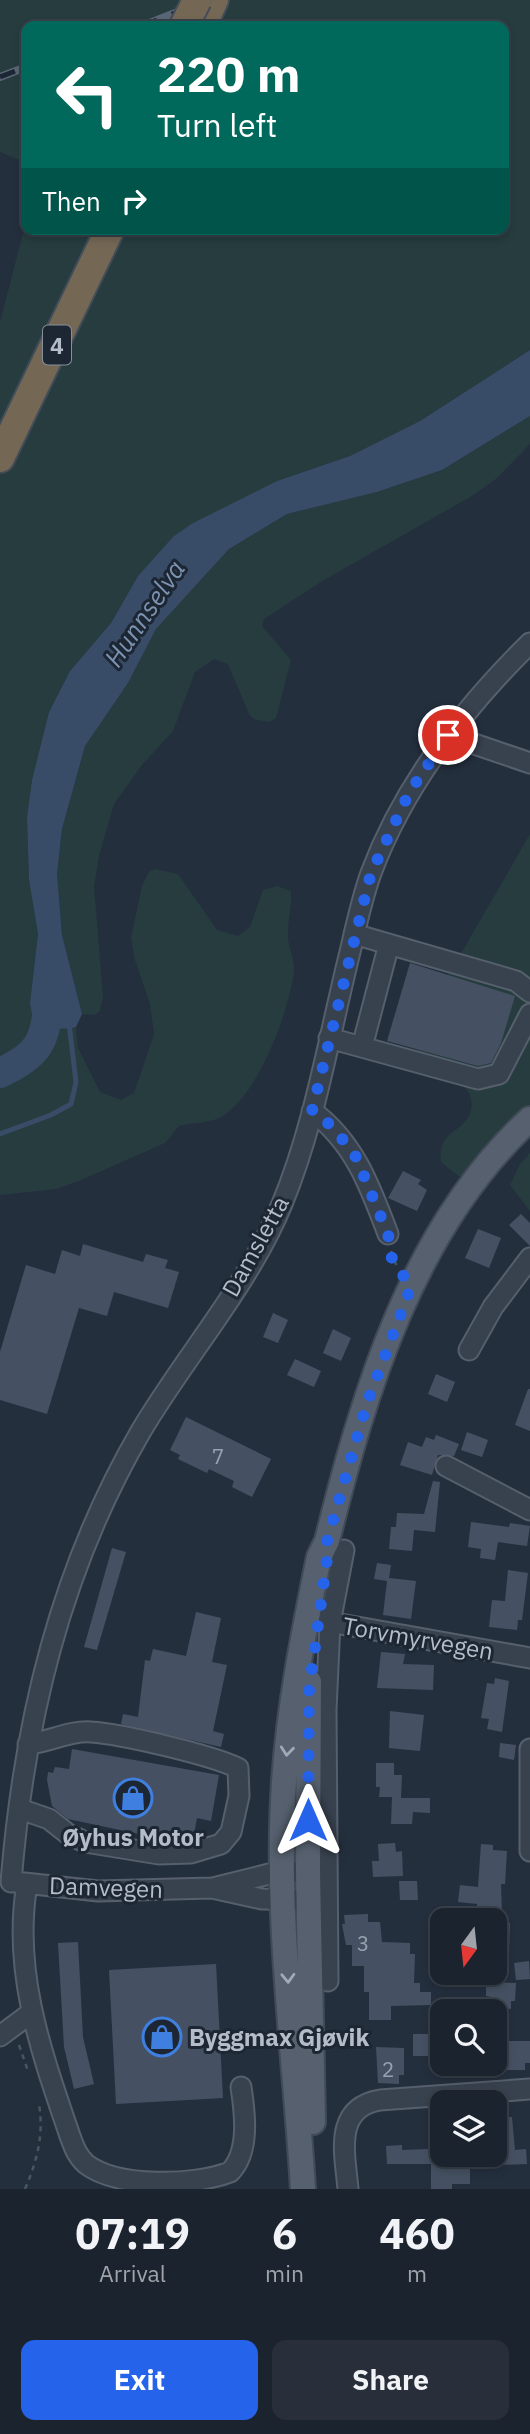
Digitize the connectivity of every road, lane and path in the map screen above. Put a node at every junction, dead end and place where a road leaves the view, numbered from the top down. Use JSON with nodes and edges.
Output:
{"nodes":[{"id":1,"x":197,"y":0,"type":"edge"},
{"id":2,"x":214,"y":0,"type":"edge"},
{"id":3,"x":186,"y":21,"type":"edge"},
{"id":4,"x":204,"y":21,"type":"edge"},
{"id":5,"x":91,"y":235,"type":"edge"},
{"id":6,"x":107,"y":235,"type":"edge"},
{"id":7,"x":0,"y":425,"type":"edge"},
{"id":8,"x":0,"y":458,"type":"edge"},
{"id":9,"x":530,"y":643,"type":"edge"},
{"id":10,"x":448,"y":735,"type":"junction"},
{"id":11,"x":530,"y":763,"type":"edge"},
{"id":12,"x":354,"y":934,"type":"junction"},
{"id":13,"x":389,"y":944,"type":"junction"},
{"id":14,"x":530,"y":992,"type":"edge"},
{"id":15,"x":530,"y":1014,"type":"edge"},
{"id":16,"x":329,"y":1038,"type":"junction"},
{"id":17,"x":362,"y":1047,"type":"junction"},
{"id":18,"x":312,"y":1111,"type":"junction"},
{"id":19,"x":530,"y":1119,"type":"edge"},
{"id":20,"x":388,"y":1234,"type":"joint"},
{"id":21,"x":530,"y":1258,"type":"edge"},
{"id":22,"x":411,"y":1287,"type":"junction"},
{"id":23,"x":469,"y":1350,"type":"dead end"},
{"id":24,"x":446,"y":1466,"type":"dead end"},
{"id":25,"x":530,"y":1510,"type":"edge"},
{"id":26,"x":318,"y":1620,"type":"junction"},
{"id":27,"x":530,"y":1658,"type":"edge"},
{"id":28,"x":29,"y":1744,"type":"junction"},
{"id":29,"x":530,"y":1749,"type":"edge"},
{"id":30,"x":20,"y":1809,"type":"junction"},
{"id":31,"x":530,"y":1851,"type":"edge"},
{"id":32,"x":308,"y":1871,"type":"junction"},
{"id":33,"x":283,"y":1873,"type":"junction"},
{"id":34,"x":13,"y":1882,"type":"edge"},
{"id":35,"x":212,"y":1888,"type":"junction"},
{"id":36,"x":297,"y":1900,"type":"junction"},
{"id":37,"x":328,"y":1981,"type":"dead end"},
{"id":38,"x":31,"y":2013,"type":"junction"},
{"id":39,"x":0,"y":2036,"type":"edge"},
{"id":40,"x":241,"y":2087,"type":"dead end"},
{"id":41,"x":530,"y":2089,"type":"edge"},
{"id":42,"x":303,"y":2189,"type":"edge"},
{"id":43,"x":314,"y":2189,"type":"edge"},
{"id":44,"x":348,"y":2189,"type":"edge"}],
"edges":[{"from":1,"to":3,"type":"highway","bridge":true},
{"from":2,"to":4,"type":"highway"},
{"from":5,"to":7,"type":"highway","number":"4"},
{"from":6,"to":8,"type":"highway","number":"4"},
{"from":9,"to":10,"type":"street","name":"Damsletta"},
{"from":10,"to":11,"type":"street"},
{"from":10,"to":12,"type":"street","name":"Damsletta"},
{"from":12,"to":13,"type":"street"},
{"from":12,"to":16,"type":"street","name":"Damsletta"},
{"from":13,"to":14,"type":"street"},
{"from":13,"to":17,"type":"street"},
{"from":15,"to":17,"type":"street"},
{"from":16,"to":17,"type":"street"},
{"from":16,"to":18,"type":"street","name":"Damsletta"},
{"from":18,"to":20,"type":"street"},
{"from":18,"to":28,"type":"street","name":"Damsletta"},
{"from":19,"to":22,"type":"main road"},
{"from":20,"to":22,"type":"path"},
{"from":21,"to":23,"type":"street"},
{"from":22,"to":26,"type":"main road"},
{"from":24,"to":25,"type":"street"},
{"from":26,"to":27,"type":"street","name":"Torvmyrvegen"},
{"from":26,"to":32,"type":"main road"},
{"from":26,"to":33,"type":"main road","one_way":true},
{"from":26,"to":37,"type":"street"},
{"from":28,"to":30,"type":"street","name":"Damsletta"},
{"from":28,"to":30,"type":"street"},
{"from":29,"to":31,"type":"street"},
{"from":30,"to":34,"type":"street","name":"Damsletta"},
{"from":32,"to":33,"type":"street","name":"Damvegen"},
{"from":32,"to":36,"type":"main road"},
{"from":33,"to":35,"type":"street","name":"Damvegen"},
{"from":33,"to":36,"type":"main road"},
{"from":34,"to":35,"type":"street","name":"Damvegen"},
{"from":34,"to":38,"type":"street","name":"Damsletta"},
{"from":35,"to":36,"type":"street","name":"Damvegen"},
{"from":36,"to":42,"type":"main road","one_way":true},
{"from":36,"to":43,"type":"main road"},
{"from":38,"to":39,"type":"street"},
{"from":38,"to":40,"type":"street","name":"Damsletta"},
{"from":41,"to":44,"type":"street"}]}
